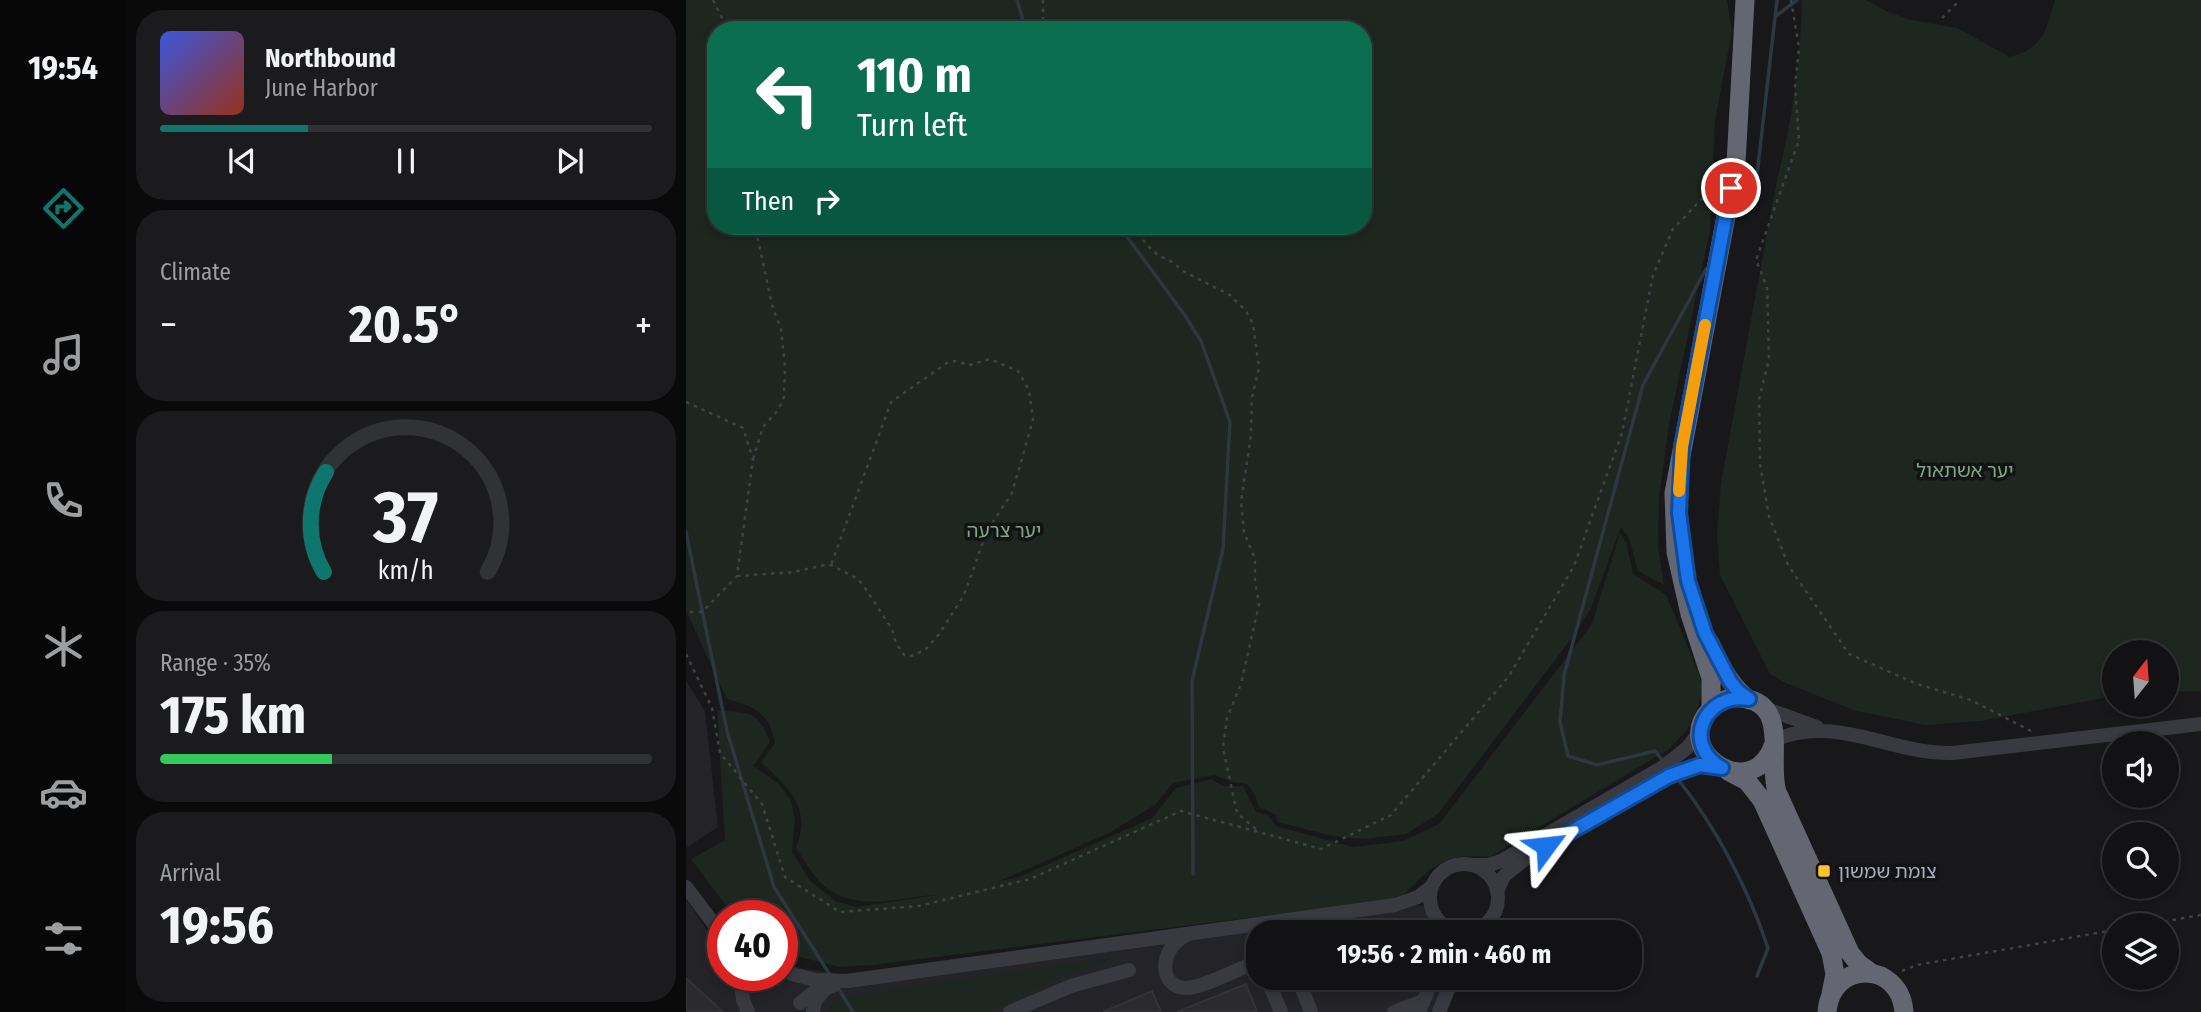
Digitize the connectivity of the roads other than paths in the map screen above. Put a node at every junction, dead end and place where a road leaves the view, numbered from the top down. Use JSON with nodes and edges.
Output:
{"nodes":[{"id":1,"x":1745,"y":0,"type":"edge"},
{"id":2,"x":1682,"y":447,"type":"junction"},
{"id":3,"x":1756,"y":704,"type":"junction"},
{"id":4,"x":1711,"y":709,"type":"junction"},
{"id":5,"x":2201,"y":724,"type":"edge"},
{"id":6,"x":1701,"y":730,"type":"junction"},
{"id":7,"x":1832,"y":731,"type":"junction"},
{"id":8,"x":1774,"y":743,"type":"junction"},
{"id":9,"x":1671,"y":769,"type":"junction"},
{"id":10,"x":1724,"y":769,"type":"junction"},
{"id":11,"x":1474,"y":865,"type":"junction"},
{"id":12,"x":686,"y":887,"type":"edge"},
{"id":13,"x":1431,"y":887,"type":"junction"},
{"id":14,"x":1497,"y":891,"type":"junction"},
{"id":15,"x":1395,"y":905,"type":"junction"},
{"id":16,"x":707,"y":915,"type":"edge"},
{"id":17,"x":1435,"y":920,"type":"edge"},
{"id":18,"x":1439,"y":920,"type":"edge"},
{"id":19,"x":1487,"y":920,"type":"edge"},
{"id":20,"x":1193,"y":933,"type":"junction"},
{"id":21,"x":1246,"y":966,"type":"edge"},
{"id":22,"x":1129,"y":970,"type":"dead end"},
{"id":23,"x":798,"y":974,"type":"edge"},
{"id":24,"x":1881,"y":977,"type":"junction"},
{"id":25,"x":848,"y":981,"type":"junction"},
{"id":26,"x":798,"y":983,"type":"edge"},
{"id":27,"x":828,"y":987,"type":"junction"},
{"id":28,"x":1272,"y":990,"type":"edge"},
{"id":29,"x":1302,"y":990,"type":"edge"},
{"id":30,"x":1428,"y":990,"type":"edge"},
{"id":31,"x":1448,"y":990,"type":"edge"},
{"id":32,"x":743,"y":991,"type":"edge"},
{"id":33,"x":1828,"y":1006,"type":"edge"},
{"id":34,"x":1421,"y":1007,"type":"edge"},
{"id":35,"x":799,"y":1008,"type":"edge"},
{"id":36,"x":748,"y":1012,"type":"edge"},
{"id":37,"x":813,"y":1012,"type":"edge"},
{"id":38,"x":1010,"y":1012,"type":"edge"},
{"id":39,"x":1281,"y":1012,"type":"edge"},
{"id":40,"x":1311,"y":1012,"type":"edge"},
{"id":41,"x":1394,"y":1012,"type":"edge"},
{"id":42,"x":1439,"y":1012,"type":"edge"},
{"id":43,"x":1904,"y":1012,"type":"edge"}],
"edges":[{"from":1,"to":2,"type":"highway"},
{"from":2,"to":3,"type":"highway"},
{"from":2,"to":4,"type":"highway"},
{"from":3,"to":4,"type":"highway"},
{"from":3,"to":7,"type":"street"},
{"from":3,"to":8,"type":"highway"},
{"from":4,"to":6,"type":"highway"},
{"from":5,"to":7,"type":"street"},
{"from":6,"to":9,"type":"street"},
{"from":6,"to":10,"type":"highway"},
{"from":7,"to":8,"type":"street"},
{"from":8,"to":10,"type":"highway"},
{"from":8,"to":24,"type":"highway"},
{"from":9,"to":10,"type":"street"},
{"from":9,"to":11,"type":"street"},
{"from":9,"to":14,"type":"street"},
{"from":10,"to":33,"type":"highway"},
{"from":11,"to":13,"type":"street"},
{"from":11,"to":14,"type":"street"},
{"from":12,"to":16,"type":"street"},
{"from":13,"to":15,"type":"street"},
{"from":13,"to":18,"type":"street"},
{"from":14,"to":19,"type":"street"},
{"from":15,"to":17,"type":"street"},
{"from":15,"to":20,"type":"street"},
{"from":20,"to":21,"type":"street"},
{"from":20,"to":25,"type":"street"},
{"from":22,"to":38,"type":"street"},
{"from":23,"to":25,"type":"street"},
{"from":24,"to":33,"type":"highway"},
{"from":24,"to":43,"type":"highway"},
{"from":25,"to":27,"type":"street"},
{"from":26,"to":35,"type":"street"},
{"from":27,"to":35,"type":"street"},
{"from":27,"to":37,"type":"street"},
{"from":28,"to":39,"type":"street"},
{"from":29,"to":40,"type":"street"},
{"from":30,"to":34,"type":"street"},
{"from":31,"to":42,"type":"street"},
{"from":32,"to":36,"type":"street"},
{"from":34,"to":41,"type":"street"}]}
